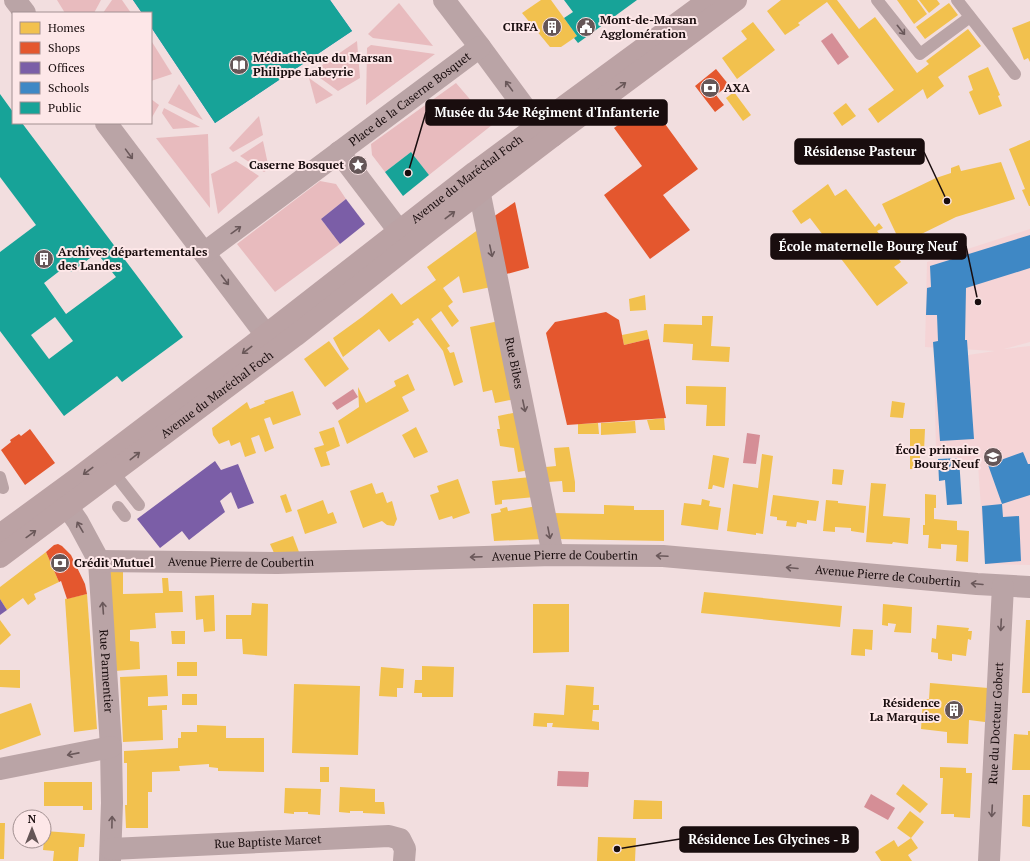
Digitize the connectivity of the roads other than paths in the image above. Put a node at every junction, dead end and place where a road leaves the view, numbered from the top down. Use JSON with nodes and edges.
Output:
{"nodes":[{"id":1,"x":4,"y":0,"type":"edge"},
{"id":2,"x":15,"y":0,"type":"edge"},
{"id":3,"x":709,"y":0,"type":"edge"},
{"id":4,"x":877,"y":0,"type":"edge"},
{"id":5,"x":957,"y":0,"type":"edge"},
{"id":6,"x":447,"y":1,"type":"edge"},
{"id":7,"x":733,"y":1,"type":"edge"},
{"id":8,"x":0,"y":2,"type":"edge"},
{"id":9,"x":23,"y":12,"type":"edge"},
{"id":10,"x":970,"y":17,"type":"junction"},
{"id":11,"x":480,"y":47,"type":"junction"},
{"id":12,"x":1015,"y":74,"type":"dead end"},
{"id":13,"x":107,"y":124,"type":"edge"},
{"id":14,"x":547,"y":129,"type":"junction"},
{"id":15,"x":339,"y":152,"type":"junction"},
{"id":16,"x":478,"y":182,"type":"junction"},
{"id":17,"x":432,"y":229,"type":"junction"},
{"id":18,"x":399,"y":231,"type":"junction"},
{"id":19,"x":204,"y":253,"type":"junction"},
{"id":20,"x":266,"y":335,"type":"junction"},
{"id":21,"x":295,"y":336,"type":"junction"},
{"id":22,"x":114,"y":473,"type":"junction"},
{"id":23,"x":63,"y":500,"type":"junction"},
{"id":24,"x":139,"y":505,"type":"dead end"},
{"id":25,"x":0,"y":535,"type":"edge"},
{"id":26,"x":553,"y":555,"type":"junction"},
{"id":27,"x":0,"y":557,"type":"edge"},
{"id":28,"x":99,"y":561,"type":"junction"},
{"id":29,"x":1003,"y":586,"type":"junction"},
{"id":30,"x":1030,"y":587,"type":"edge"},
{"id":31,"x":111,"y":747,"type":"junction"},
{"id":32,"x":0,"y":769,"type":"edge"},
{"id":33,"x":111,"y":855,"type":"edge"},
{"id":34,"x":404,"y":861,"type":"edge"},
{"id":35,"x":989,"y":861,"type":"edge"}],
"edges":[{"from":1,"to":8,"type":"street"},
{"from":2,"to":9,"type":"street"},
{"from":3,"to":14,"type":"main road","name":"Avenue du Maréchal Foch"},
{"from":4,"to":10,"type":"lane","one_way":true},
{"from":5,"to":10,"type":"lane"},
{"from":6,"to":11,"type":"street","name":"Place de la Caserne Bosquet"},
{"from":14,"to":7,"type":"main road","name":"Avenue du Maréchal Foch","one_way":true},
{"from":10,"to":12,"type":"lane"},
{"from":14,"to":11,"type":"street","name":"Place de la Caserne Bosquet","one_way":true},
{"from":11,"to":15,"type":"street","name":"Place de la Caserne Bosquet"},
{"from":13,"to":19,"type":"street","one_way":true},
{"from":14,"to":16,"type":"main road","name":"Avenue du Maréchal Foch"},
{"from":15,"to":18,"type":"street"},
{"from":19,"to":15,"type":"street","name":"Place de la Caserne Bosquet","one_way":true},
{"from":17,"to":16,"type":"main road","name":"Avenue du Maréchal Foch","one_way":true},
{"from":16,"to":18,"type":"main road","name":"Avenue du Maréchal Foch"},
{"from":16,"to":26,"type":"street","name":"Rue Bibes","one_way":true},
{"from":17,"to":18,"type":"street","name":"Avenue du Maréchal Foch"},
{"from":17,"to":21,"type":"main road","name":"Avenue du Maréchal Foch"},
{"from":18,"to":20,"type":"main road","name":"Avenue du Maréchal Foch"},
{"from":18,"to":21,"type":"street"},
{"from":19,"to":20,"type":"street","one_way":true},
{"from":20,"to":23,"type":"main road","name":"Avenue du Maréchal Foch","one_way":true},
{"from":22,"to":21,"type":"main road","name":"Avenue du Maréchal Foch","one_way":true},
{"from":22,"to":23,"type":"main road","name":"Avenue du Maréchal Foch"},
{"from":22,"to":24,"type":"lane"},
{"from":23,"to":25,"type":"main road","name":"Avenue du Maréchal Foch"},
{"from":27,"to":23,"type":"main road","name":"Avenue du Maréchal Foch","one_way":true},
{"from":28,"to":23,"type":"street","name":"Rue Parmentier","one_way":true},
{"from":26,"to":28,"type":"street","name":"Avenue Pierre de Coubertin","one_way":true},
{"from":29,"to":26,"type":"street","name":"Avenue Pierre de Coubertin","one_way":true},
{"from":31,"to":28,"type":"street","name":"Rue Parmentier","one_way":true},
{"from":29,"to":30,"type":"street","name":"Avenue Pierre de Coubertin"},
{"from":29,"to":35,"type":"street","name":"Rue du Docteur Gobert","one_way":true},
{"from":31,"to":32,"type":"street","one_way":true},
{"from":33,"to":31,"type":"street","name":"Rue Parmentier","one_way":true},
{"from":33,"to":34,"type":"street","name":"Rue Baptiste Marcet"}]}
